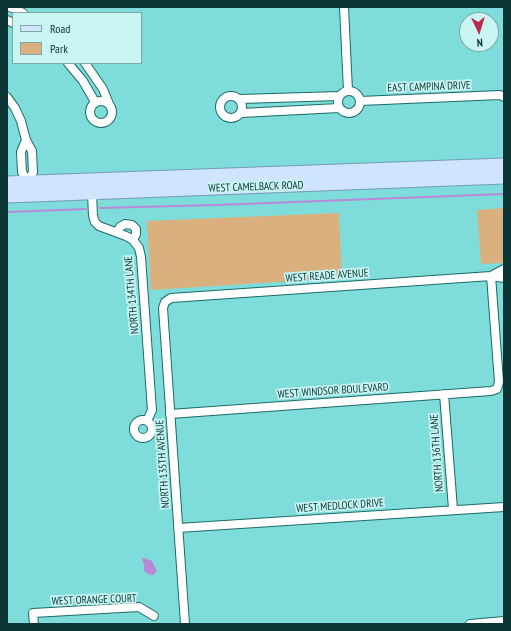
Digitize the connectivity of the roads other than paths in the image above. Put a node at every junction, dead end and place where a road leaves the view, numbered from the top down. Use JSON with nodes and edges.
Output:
{"nodes":[{"id":1,"x":9,"y":7,"type":"edge"},
{"id":2,"x":344,"y":7,"type":"edge"},
{"id":3,"x":7,"y":12,"type":"edge"},
{"id":4,"x":21,"y":12,"type":"edge"},
{"id":5,"x":69,"y":64,"type":"edge"},
{"id":6,"x":86,"y":64,"type":"edge"},
{"id":7,"x":348,"y":91,"type":"junction"},
{"id":8,"x":503,"y":95,"type":"edge"},
{"id":9,"x":339,"y":96,"type":"junction"},
{"id":10,"x":7,"y":97,"type":"edge"},
{"id":11,"x":290,"y":98,"type":"junction"},
{"id":12,"x":240,"y":99,"type":"junction"},
{"id":13,"x":360,"y":101,"type":"junction"},
{"id":14,"x":95,"y":102,"type":"junction"},
{"id":15,"x":109,"y":104,"type":"junction"},
{"id":16,"x":338,"y":108,"type":"junction"},
{"id":17,"x":290,"y":111,"type":"junction"},
{"id":18,"x":242,"y":113,"type":"junction"},
{"id":19,"x":504,"y":165,"type":"edge"},
{"id":20,"x":504,"y":177,"type":"edge"},
{"id":21,"x":28,"y":182,"type":"junction"},
{"id":22,"x":7,"y":183,"type":"edge"},
{"id":23,"x":28,"y":195,"type":"junction"},
{"id":24,"x":7,"y":196,"type":"edge"},
{"id":25,"x":92,"y":199,"type":"junction"},
{"id":26,"x":118,"y":232,"type":"junction"},
{"id":27,"x":134,"y":240,"type":"junction"},
{"id":28,"x":504,"y":270,"type":"edge"},
{"id":29,"x":491,"y":276,"type":"junction"},
{"id":30,"x":504,"y":278,"type":"edge"},
{"id":31,"x":165,"y":302,"type":"joint"},
{"id":32,"x":444,"y":394,"type":"junction"},
{"id":33,"x":170,"y":414,"type":"junction"},
{"id":34,"x":147,"y":421,"type":"dead end"},
{"id":35,"x":504,"y":506,"type":"edge"},
{"id":36,"x":453,"y":509,"type":"junction"},
{"id":37,"x":178,"y":528,"type":"junction"},
{"id":38,"x":154,"y":616,"type":"dead end"},
{"id":39,"x":504,"y":621,"type":"edge"},
{"id":40,"x":34,"y":624,"type":"edge"},
{"id":41,"x":185,"y":624,"type":"edge"},
{"id":42,"x":470,"y":624,"type":"edge"}],
"edges":[{"from":1,"to":3,"type":"street"},
{"from":1,"to":4,"type":"street"},
{"from":2,"to":7,"type":"street"},
{"from":5,"to":14,"type":"street"},
{"from":6,"to":15,"type":"street"},
{"from":7,"to":9,"type":"street"},
{"from":7,"to":13,"type":"street"},
{"from":8,"to":13,"type":"street","name":"EAST CAMPINA DRIVE"},
{"from":9,"to":11,"type":"street"},
{"from":9,"to":16,"type":"street"},
{"from":10,"to":21,"type":"street"},
{"from":11,"to":12,"type":"street"},
{"from":11,"to":17,"type":"street"},
{"from":12,"to":18,"type":"street"},
{"from":12,"to":18,"type":"street"},
{"from":13,"to":16,"type":"street"},
{"from":14,"to":15,"type":"street"},
{"from":14,"to":15,"type":"street"},
{"from":16,"to":17,"type":"street"},
{"from":17,"to":18,"type":"street"},
{"from":19,"to":21,"type":"main road","name":"WEST CAMELBACK ROAD"},
{"from":20,"to":25,"type":"main road","name":"WEST CAMELBACK ROAD"},
{"from":21,"to":22,"type":"main road","name":"WEST CAMELBACK ROAD"},
{"from":21,"to":23,"type":"main road"},
{"from":23,"to":24,"type":"main road","name":"WEST CAMELBACK ROAD"},
{"from":23,"to":25,"type":"main road","name":"WEST CAMELBACK ROAD"},
{"from":25,"to":26,"type":"street","name":"NORTH 134TH LANE"},
{"from":26,"to":27,"type":"street","name":"NORTH 134TH LANE"},
{"from":26,"to":27,"type":"street"},
{"from":27,"to":34,"type":"street","name":"NORTH 134TH LANE"},
{"from":28,"to":29,"type":"street","name":"WEST READE AVENUE"},
{"from":29,"to":30,"type":"street","name":"WEST READE AVENUE"},
{"from":29,"to":31,"type":"street","name":"WEST READE AVENUE"},
{"from":29,"to":32,"type":"street","name":"WEST WINDSOR BOULEVARD"},
{"from":31,"to":33,"type":"street","name":"NORTH 135TH AVENUE"},
{"from":32,"to":33,"type":"street","name":"WEST WINDSOR BOULEVARD"},
{"from":32,"to":36,"type":"street","name":"NORTH 136TH LANE"},
{"from":33,"to":37,"type":"street","name":"NORTH 135TH AVENUE"},
{"from":35,"to":36,"type":"street","name":"WEST MEDLOCK DRIVE"},
{"from":36,"to":37,"type":"street","name":"WEST MEDLOCK DRIVE"},
{"from":37,"to":41,"type":"street","name":"NORTH 135TH AVENUE"},
{"from":38,"to":40,"type":"street","name":"WEST ORANGE COURT"},
{"from":39,"to":42,"type":"street"}]}
